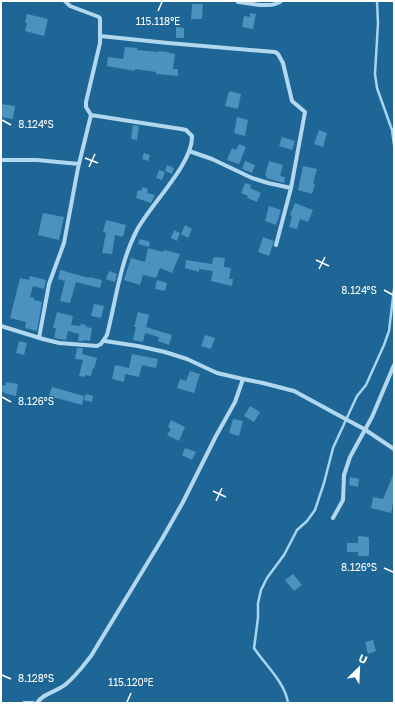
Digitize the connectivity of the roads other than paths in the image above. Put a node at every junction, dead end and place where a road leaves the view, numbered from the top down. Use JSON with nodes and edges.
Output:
{"nodes":[{"id":1,"x":65,"y":1,"type":"edge"},
{"id":2,"x":281,"y":1,"type":"edge"},
{"id":3,"x":238,"y":2,"type":"edge"},
{"id":4,"x":100,"y":36,"type":"junction"},
{"id":5,"x":91,"y":115,"type":"junction"},
{"id":6,"x":188,"y":151,"type":"junction"},
{"id":7,"x":1,"y":160,"type":"edge"},
{"id":8,"x":79,"y":164,"type":"junction"},
{"id":9,"x":291,"y":188,"type":"junction"},
{"id":10,"x":276,"y":245,"type":"dead end"},
{"id":11,"x":1,"y":326,"type":"edge"},
{"id":12,"x":39,"y":338,"type":"junction"},
{"id":13,"x":104,"y":341,"type":"junction"},
{"id":14,"x":394,"y":365,"type":"edge"},
{"id":15,"x":243,"y":379,"type":"junction"},
{"id":16,"x":364,"y":429,"type":"junction"},
{"id":17,"x":394,"y":449,"type":"edge"},
{"id":18,"x":334,"y":518,"type":"dead end"},
{"id":19,"x":24,"y":703,"type":"edge"},
{"id":20,"x":33,"y":703,"type":"edge"},
{"id":21,"x":37,"y":703,"type":"edge"}],
"edges":[{"from":1,"to":4,"type":"street"},
{"from":2,"to":3,"type":"street"},
{"from":4,"to":5,"type":"street"},
{"from":4,"to":9,"type":"street"},
{"from":5,"to":6,"type":"street"},
{"from":5,"to":8,"type":"street"},
{"from":6,"to":9,"type":"street"},
{"from":6,"to":13,"type":"street"},
{"from":7,"to":8,"type":"street"},
{"from":8,"to":12,"type":"street"},
{"from":9,"to":10,"type":"street"},
{"from":11,"to":12,"type":"street"},
{"from":12,"to":13,"type":"street"},
{"from":13,"to":15,"type":"street"},
{"from":14,"to":16,"type":"street"},
{"from":15,"to":16,"type":"street"},
{"from":15,"to":21,"type":"street"},
{"from":16,"to":17,"type":"street"},
{"from":16,"to":18,"type":"street"},
{"from":19,"to":20,"type":"street"}]}
